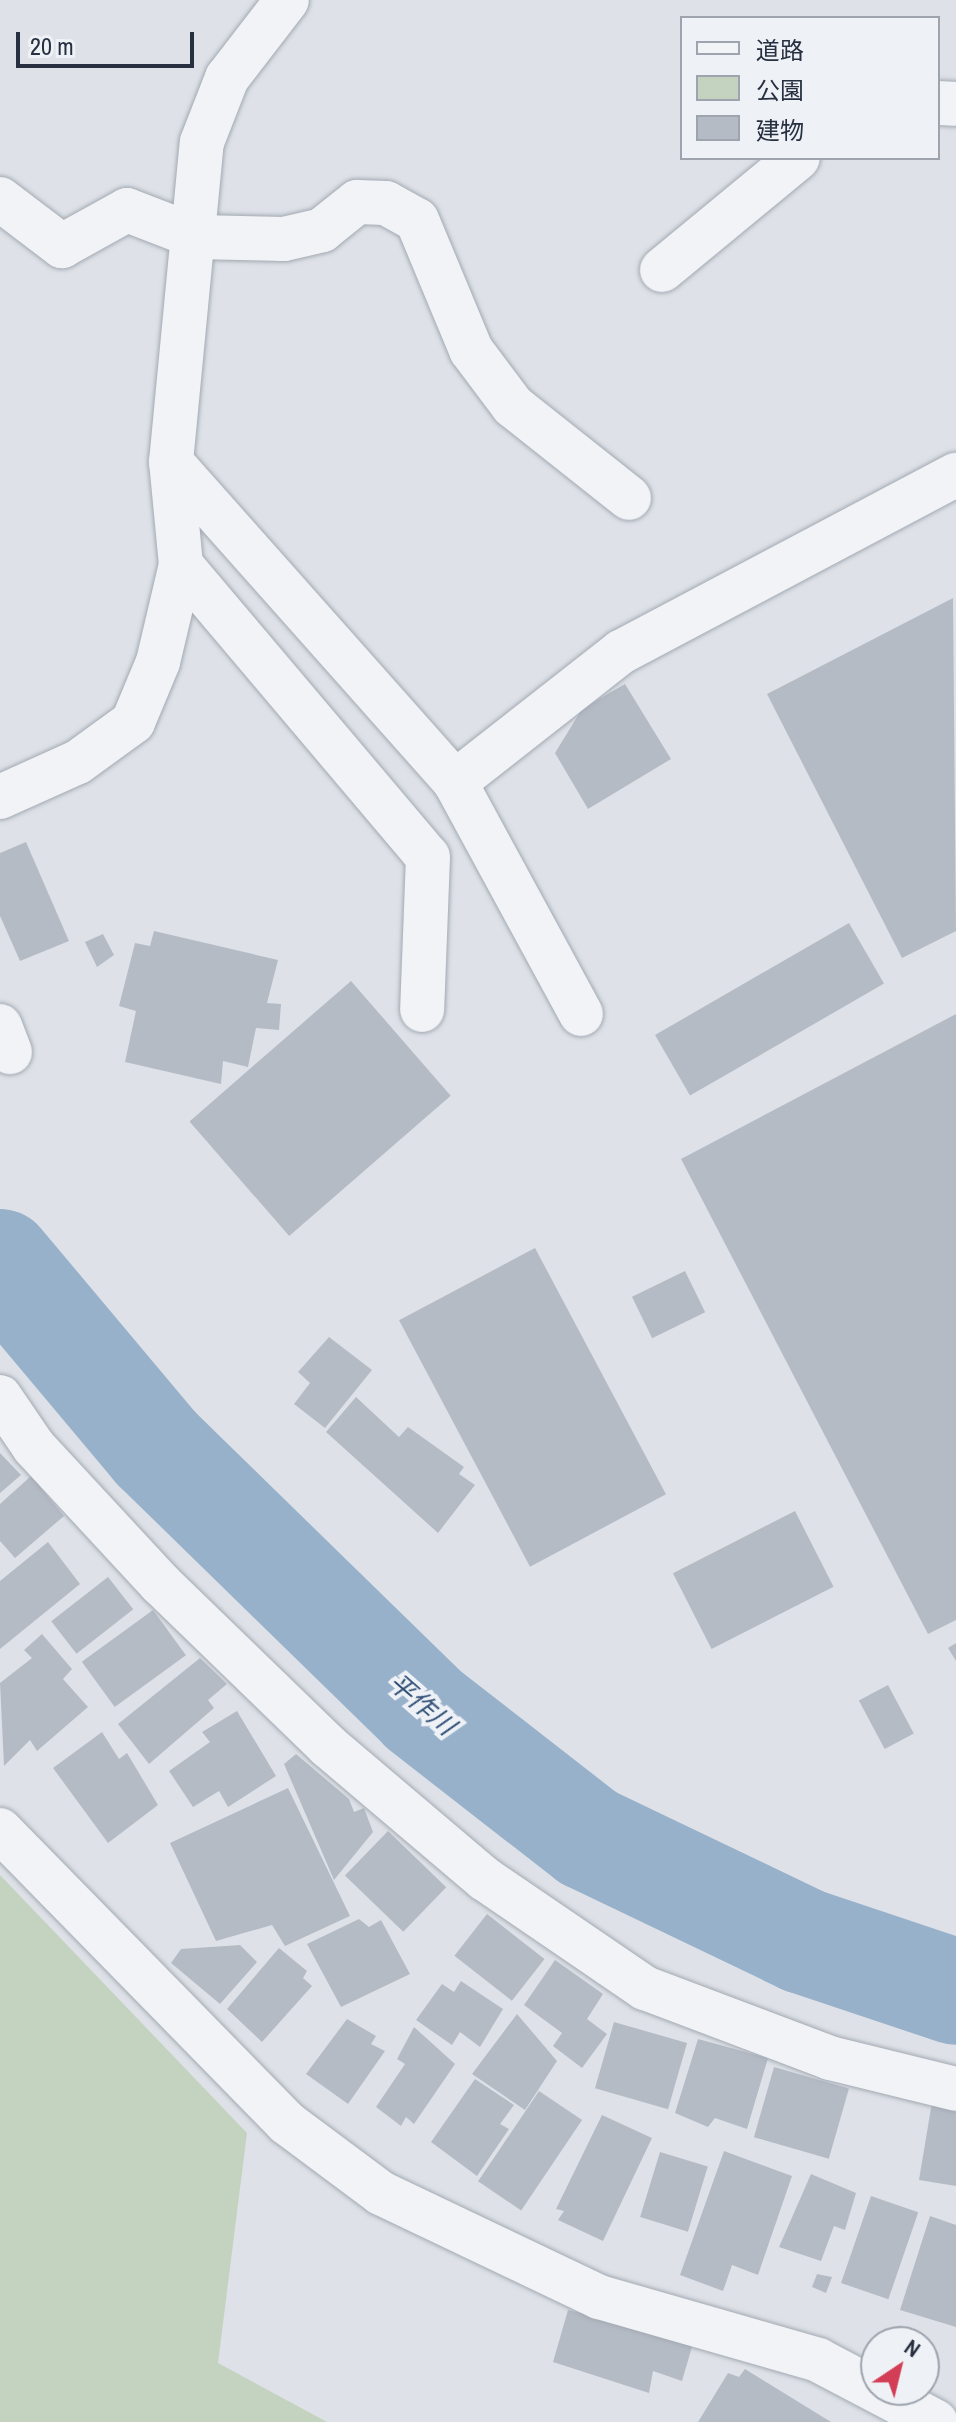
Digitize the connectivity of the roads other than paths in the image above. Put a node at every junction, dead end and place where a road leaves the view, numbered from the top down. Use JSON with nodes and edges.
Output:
{"nodes":[{"id":1,"x":287,"y":0,"type":"edge"},
{"id":2,"x":796,"y":160,"type":"edge"},
{"id":3,"x":0,"y":199,"type":"edge"},
{"id":4,"x":197,"y":237,"type":"junction"},
{"id":5,"x":662,"y":270,"type":"dead end"},
{"id":6,"x":171,"y":462,"type":"junction"},
{"id":7,"x":956,"y":475,"type":"edge"},
{"id":8,"x":629,"y":498,"type":"dead end"},
{"id":9,"x":181,"y":565,"type":"junction"},
{"id":10,"x":455,"y":782,"type":"junction"},
{"id":11,"x":0,"y":797,"type":"edge"},
{"id":12,"x":422,"y":1010,"type":"dead end"},
{"id":13,"x":581,"y":1014,"type":"dead end"},
{"id":14,"x":0,"y":1397,"type":"edge"},
{"id":15,"x":0,"y":1830,"type":"edge"},
{"id":16,"x":956,"y":2089,"type":"edge"},
{"id":17,"x":936,"y":2422,"type":"edge"}],
"edges":[{"from":1,"to":4,"type":"street"},
{"from":2,"to":5,"type":"street"},
{"from":3,"to":4,"type":"street"},
{"from":4,"to":6,"type":"street"},
{"from":4,"to":8,"type":"street"},
{"from":6,"to":9,"type":"street"},
{"from":6,"to":10,"type":"street"},
{"from":7,"to":10,"type":"street"},
{"from":9,"to":11,"type":"street"},
{"from":9,"to":12,"type":"street"},
{"from":10,"to":13,"type":"street"},
{"from":14,"to":16,"type":"street"},
{"from":15,"to":17,"type":"street"}]}
